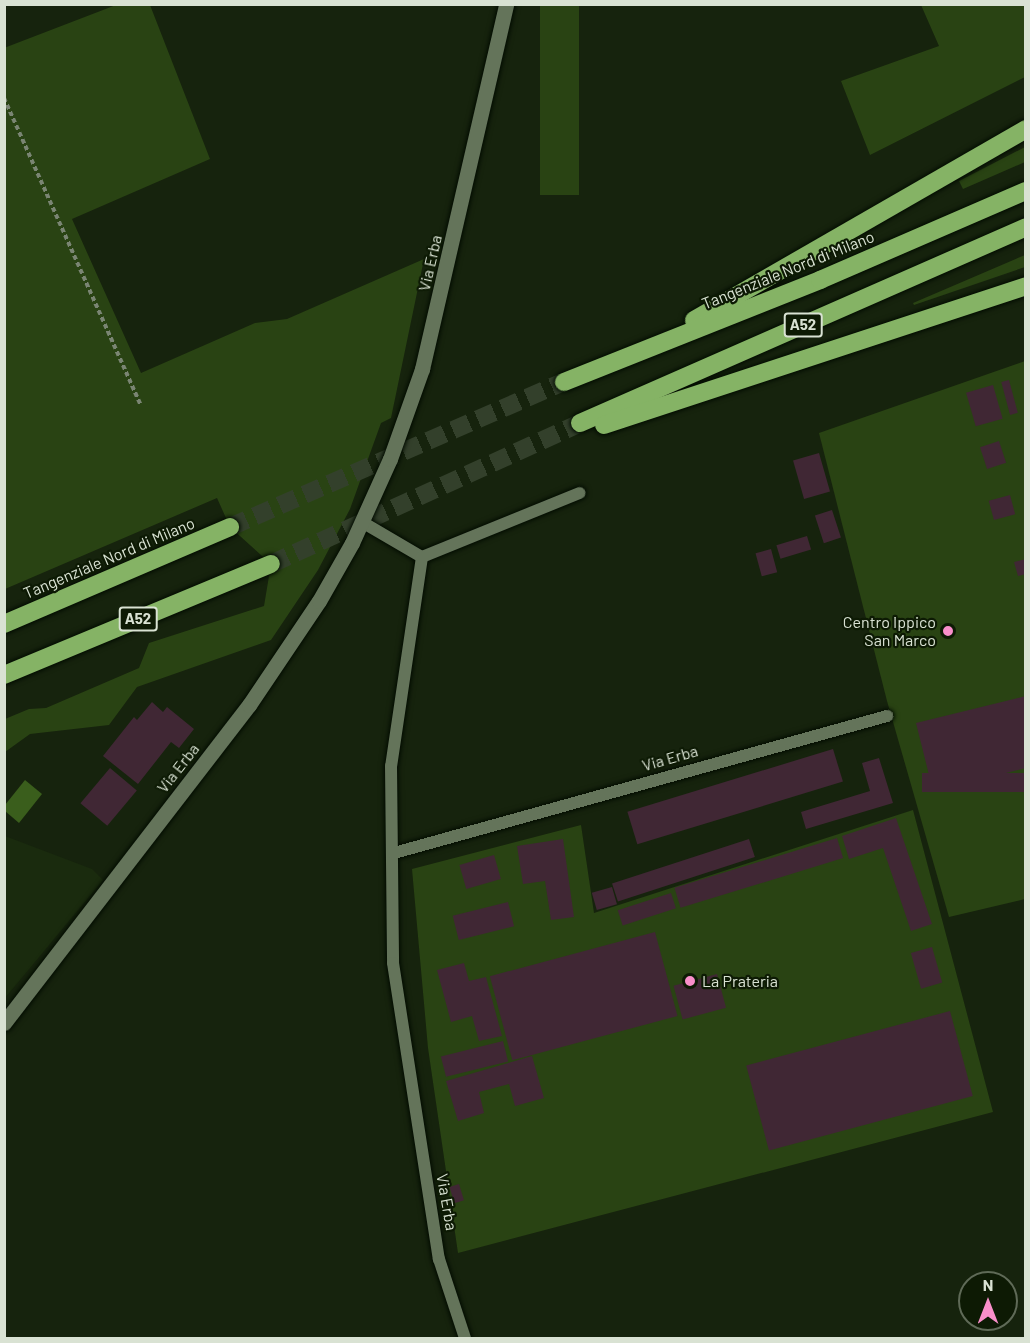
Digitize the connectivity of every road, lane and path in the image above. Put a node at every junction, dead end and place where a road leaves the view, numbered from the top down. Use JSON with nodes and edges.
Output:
{"nodes":[{"id":1,"x":506,"y":4,"type":"edge"},
{"id":2,"x":4,"y":98,"type":"edge"},
{"id":3,"x":1026,"y":129,"type":"edge"},
{"id":4,"x":1026,"y":191,"type":"edge"},
{"id":5,"x":1026,"y":227,"type":"edge"},
{"id":6,"x":1026,"y":286,"type":"edge"},
{"id":7,"x":615,"y":361,"type":"junction"},
{"id":8,"x":564,"y":382,"type":"tunnel mouth"},
{"id":9,"x":141,"y":406,"type":"dead end"},
{"id":10,"x":580,"y":493,"type":"dead end"},
{"id":11,"x":362,"y":522,"type":"junction"},
{"id":12,"x":230,"y":527,"type":"tunnel mouth"},
{"id":13,"x":422,"y":557,"type":"junction"},
{"id":14,"x":271,"y":564,"type":"tunnel mouth"},
{"id":15,"x":4,"y":624,"type":"edge"},
{"id":16,"x":4,"y":675,"type":"edge"},
{"id":17,"x":887,"y":716,"type":"dead end"},
{"id":18,"x":394,"y":853,"type":"junction"},
{"id":19,"x":4,"y":1023,"type":"edge"},
{"id":20,"x":465,"y":1338,"type":"edge"}],
"edges":[{"from":1,"to":11,"type":"main road","name":"Via Erba"},
{"from":2,"to":9,"type":"path"},
{"from":3,"to":7,"type":"highway","number":"A52"},
{"from":4,"to":7,"type":"highway","name":"Tangenziale Nord di Milano","number":"A52"},
{"from":5,"to":6,"type":"highway","number":"A52"},
{"from":7,"to":8,"type":"highway","name":"Tangenziale Nord di Milano","number":"A52"},
{"from":10,"to":13,"type":"lane"},
{"from":11,"to":13,"type":"lane"},
{"from":11,"to":19,"type":"main road","name":"Via Erba"},
{"from":12,"to":15,"type":"highway","name":"Tangenziale Nord di Milano"},
{"from":13,"to":18,"type":"lane","name":"Via Erba"},
{"from":14,"to":16,"type":"highway","number":"A52"},
{"from":17,"to":18,"type":"lane","name":"Via Erba"},
{"from":18,"to":20,"type":"lane","name":"Via Erba"}]}
